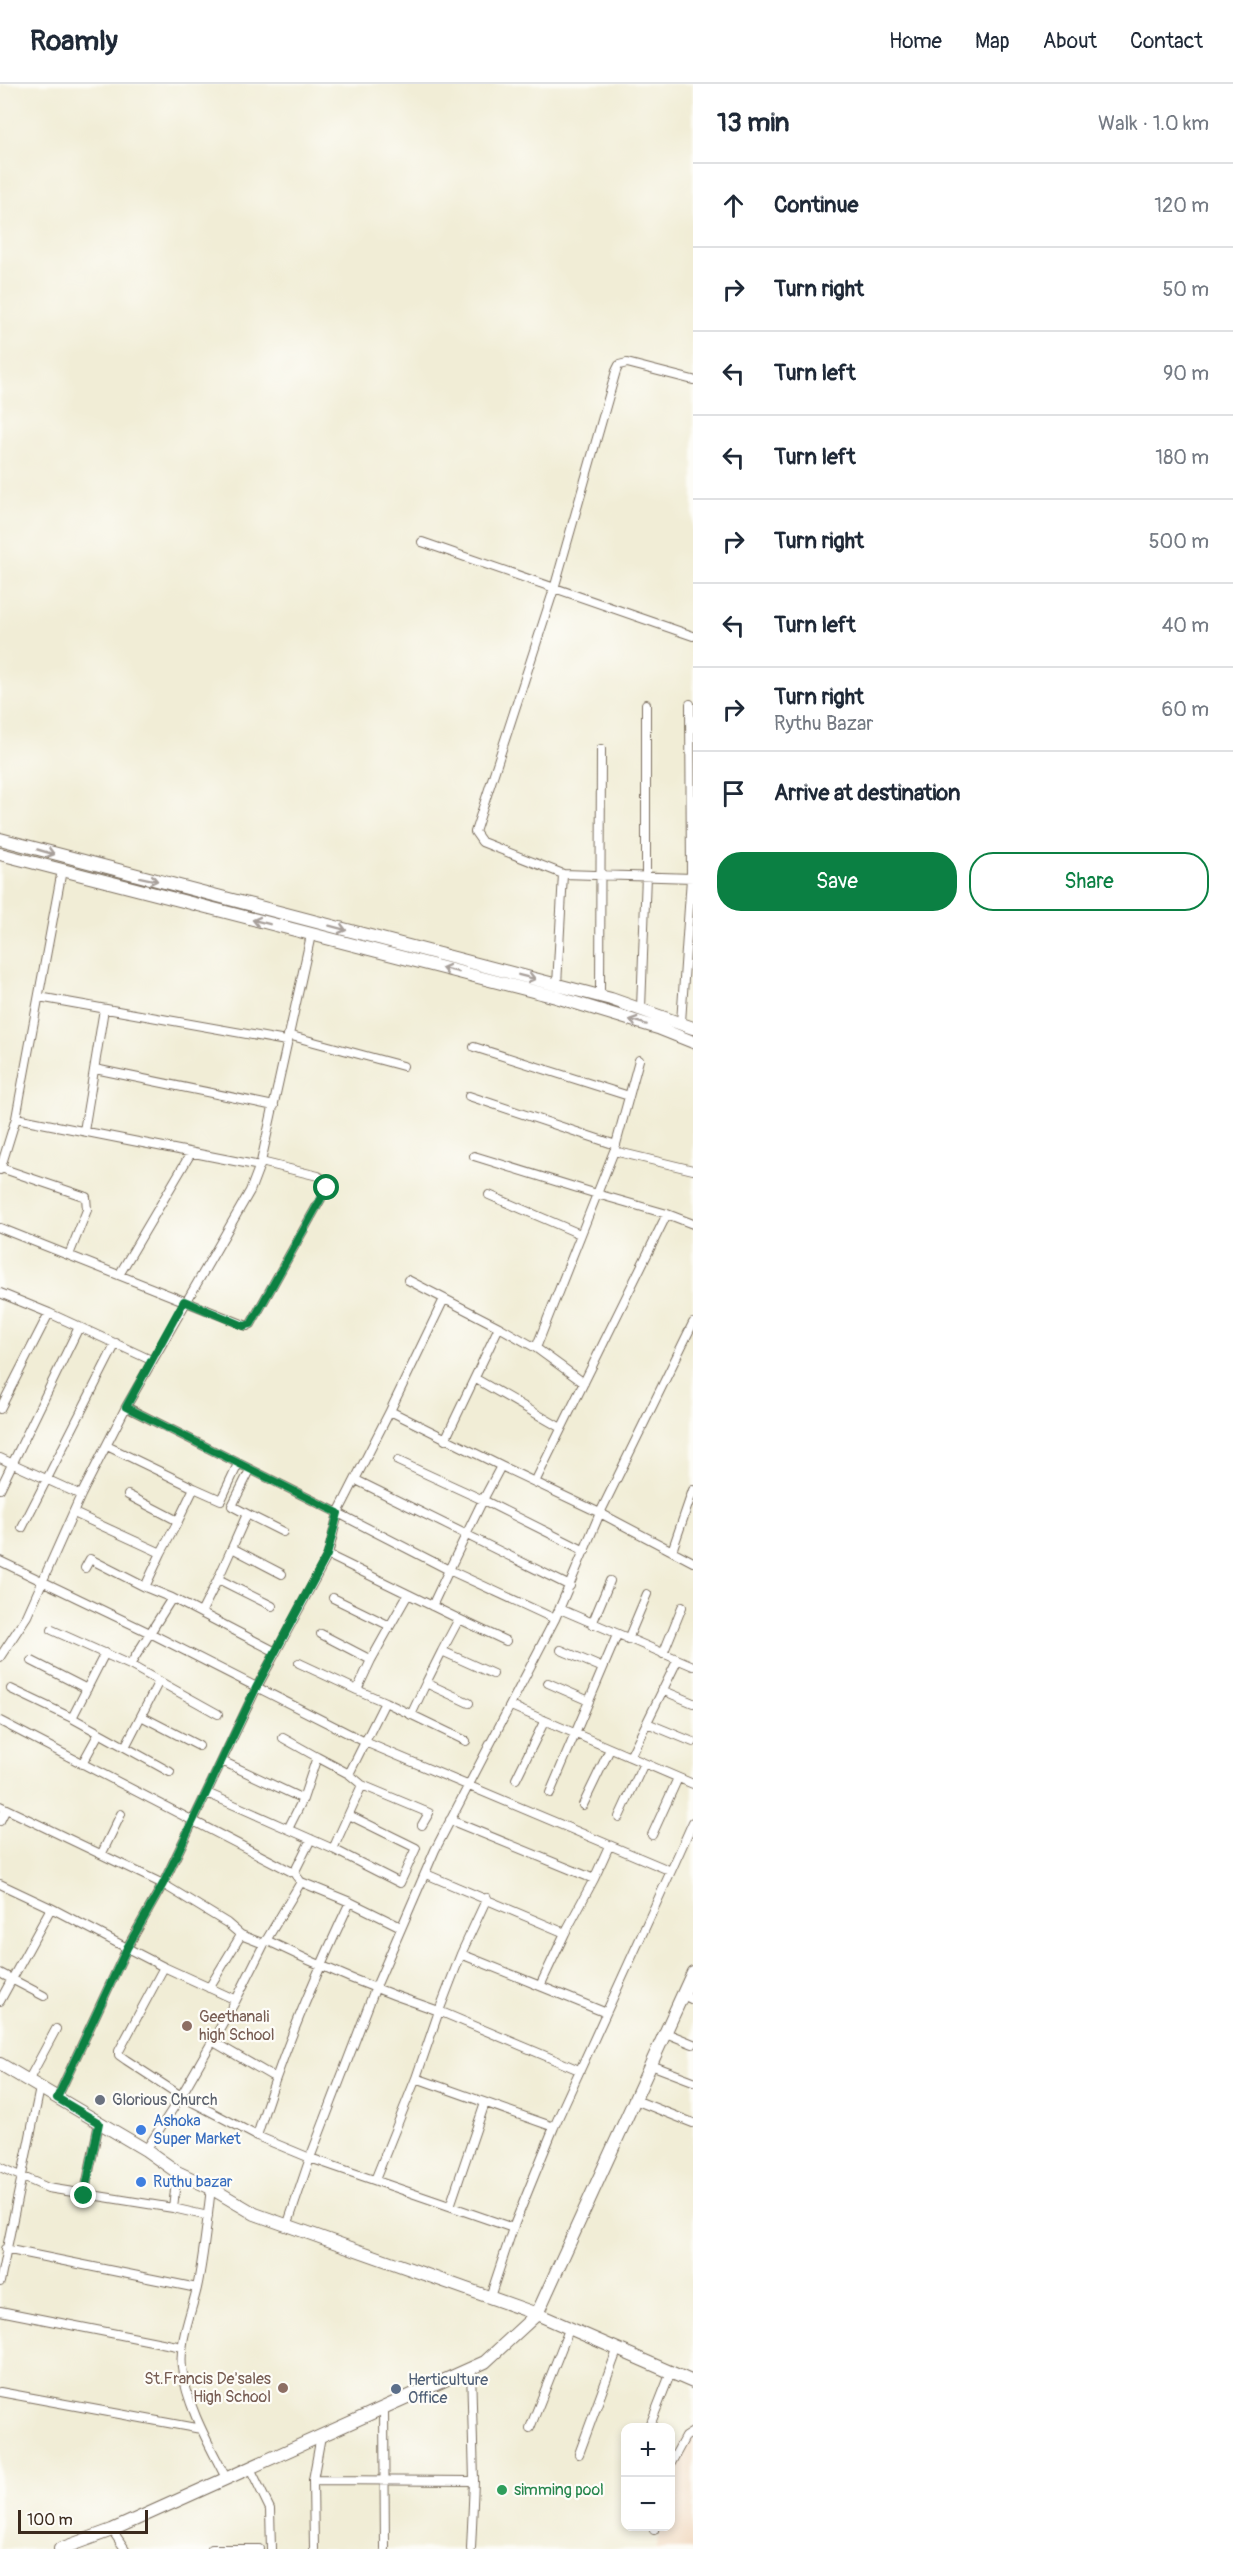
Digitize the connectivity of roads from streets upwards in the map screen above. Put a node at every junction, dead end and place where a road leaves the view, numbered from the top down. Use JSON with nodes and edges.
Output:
{"nodes":[{"id":1,"x":693,"y":380,"type":"edge"},
{"id":2,"x":422,"y":542,"type":"dead end"},
{"id":3,"x":554,"y":589,"type":"junction"},
{"id":4,"x":693,"y":636,"type":"edge"},
{"id":5,"x":646,"y":704,"type":"dead end"},
{"id":6,"x":690,"y":704,"type":"dead end"},
{"id":7,"x":601,"y":749,"type":"dead end"},
{"id":8,"x":0,"y":839,"type":"edge"},
{"id":9,"x":0,"y":854,"type":"edge"},
{"id":10,"x":62,"y":870,"type":"junction"},
{"id":11,"x":563,"y":874,"type":"junction"},
{"id":12,"x":601,"y":875,"type":"junction"},
{"id":13,"x":646,"y":875,"type":"junction"},
{"id":14,"x":692,"y":878,"type":"edge"},
{"id":15,"x":311,"y":935,"type":"junction"},
{"id":16,"x":557,"y":985,"type":"junction"},
{"id":17,"x":600,"y":996,"type":"junction"},
{"id":18,"x":39,"y":997,"type":"junction"},
{"id":19,"x":641,"y":1008,"type":"junction"},
{"id":20,"x":104,"y":1009,"type":"junction"},
{"id":21,"x":681,"y":1022,"type":"junction"},
{"id":22,"x":693,"y":1028,"type":"edge"},
{"id":23,"x":287,"y":1038,"type":"junction"},
{"id":24,"x":693,"y":1042,"type":"edge"},
{"id":25,"x":474,"y":1047,"type":"dead end"},
{"id":26,"x":639,"y":1060,"type":"dead end"},
{"id":27,"x":404,"y":1065,"type":"dead end"},
{"id":28,"x":94,"y":1069,"type":"junction"},
{"id":29,"x":469,"y":1096,"type":"dead end"},
{"id":30,"x":629,"y":1096,"type":"junction"},
{"id":31,"x":274,"y":1106,"type":"junction"},
{"id":32,"x":16,"y":1118,"type":"junction"},
{"id":33,"x":84,"y":1131,"type":"junction"},
{"id":34,"x":615,"y":1148,"type":"junction"},
{"id":35,"x":191,"y":1153,"type":"junction"},
{"id":36,"x":474,"y":1156,"type":"dead end"},
{"id":37,"x":260,"y":1164,"type":"junction"},
{"id":38,"x":0,"y":1169,"type":"edge"},
{"id":39,"x":693,"y":1170,"type":"edge"},
{"id":40,"x":597,"y":1194,"type":"junction"},
{"id":41,"x":489,"y":1195,"type":"dead end"},
{"id":42,"x":667,"y":1214,"type":"junction"},
{"id":43,"x":693,"y":1224,"type":"edge"},
{"id":44,"x":0,"y":1228,"type":"edge"},
{"id":45,"x":580,"y":1234,"type":"junction"},
{"id":46,"x":69,"y":1255,"type":"junction"},
{"id":47,"x":119,"y":1275,"type":"junction"},
{"id":48,"x":408,"y":1280,"type":"dead end"},
{"id":49,"x":0,"y":1294,"type":"edge"},
{"id":50,"x":444,"y":1299,"type":"junction"},
{"id":51,"x":184,"y":1301,"type":"junction"},
{"id":52,"x":49,"y":1313,"type":"junction"},
{"id":53,"x":693,"y":1323,"type":"edge"},
{"id":54,"x":79,"y":1327,"type":"junction"},
{"id":55,"x":499,"y":1327,"type":"junction"},
{"id":56,"x":690,"y":1338,"type":"edge"},
{"id":57,"x":116,"y":1343,"type":"junction"},
{"id":58,"x":536,"y":1348,"type":"junction"},
{"id":59,"x":151,"y":1360,"type":"junction"},
{"id":60,"x":476,"y":1379,"type":"junction"},
{"id":61,"x":584,"y":1383,"type":"junction"},
{"id":62,"x":126,"y":1407,"type":"junction"},
{"id":63,"x":0,"y":1409,"type":"edge"},
{"id":64,"x":390,"y":1412,"type":"junction"},
{"id":65,"x":561,"y":1428,"type":"junction"},
{"id":66,"x":445,"y":1440,"type":"junction"},
{"id":67,"x":107,"y":1446,"type":"junction"},
{"id":68,"x":0,"y":1458,"type":"edge"},
{"id":69,"x":398,"y":1461,"type":"dead end"},
{"id":70,"x":13,"y":1464,"type":"junction"},
{"id":71,"x":238,"y":1464,"type":"junction"},
{"id":72,"x":501,"y":1466,"type":"junction"},
{"id":73,"x":250,"y":1470,"type":"junction"},
{"id":74,"x":356,"y":1480,"type":"junction"},
{"id":75,"x":46,"y":1481,"type":"junction"},
{"id":76,"x":535,"y":1482,"type":"junction"},
{"id":77,"x":194,"y":1488,"type":"junction"},
{"id":78,"x":0,"y":1489,"type":"edge"},
{"id":79,"x":693,"y":1490,"type":"edge"},
{"id":80,"x":81,"y":1495,"type":"junction"},
{"id":81,"x":128,"y":1495,"type":"dead end"},
{"id":82,"x":483,"y":1500,"type":"junction"},
{"id":83,"x":74,"y":1513,"type":"junction"},
{"id":84,"x":338,"y":1513,"type":"junction"},
{"id":85,"x":600,"y":1513,"type":"junction"},
{"id":86,"x":247,"y":1514,"type":"junction"},
{"id":87,"x":178,"y":1521,"type":"junction"},
{"id":88,"x":22,"y":1528,"type":"dead end"},
{"id":89,"x":283,"y":1532,"type":"dead end"},
{"id":90,"x":466,"y":1534,"type":"junction"},
{"id":91,"x":232,"y":1548,"type":"junction"},
{"id":92,"x":585,"y":1551,"type":"junction"},
{"id":93,"x":672,"y":1551,"type":"junction"},
{"id":94,"x":161,"y":1553,"type":"junction"},
{"id":95,"x":327,"y":1555,"type":"junction"},
{"id":96,"x":0,"y":1561,"type":"edge"},
{"id":97,"x":693,"y":1562,"type":"edge"},
{"id":98,"x":85,"y":1568,"type":"dead end"},
{"id":99,"x":449,"y":1570,"type":"junction"},
{"id":100,"x":282,"y":1574,"type":"dead end"},
{"id":101,"x":218,"y":1579,"type":"junction"},
{"id":102,"x":610,"y":1581,"type":"dead end"},
{"id":103,"x":42,"y":1583,"type":"junction"},
{"id":104,"x":570,"y":1586,"type":"junction"},
{"id":105,"x":146,"y":1587,"type":"junction"},
{"id":106,"x":647,"y":1594,"type":"dead end"},
{"id":107,"x":407,"y":1596,"type":"junction"},
{"id":108,"x":172,"y":1598,"type":"junction"},
{"id":109,"x":333,"y":1598,"type":"dead end"},
{"id":110,"x":272,"y":1606,"type":"dead end"},
{"id":111,"x":432,"y":1606,"type":"junction"},
{"id":112,"x":681,"y":1607,"type":"dead end"},
{"id":113,"x":560,"y":1609,"type":"junction"},
{"id":114,"x":201,"y":1613,"type":"junction"},
{"id":115,"x":459,"y":1619,"type":"junction"},
{"id":116,"x":555,"y":1619,"type":"junction"},
{"id":117,"x":592,"y":1624,"type":"junction"},
{"id":118,"x":390,"y":1626,"type":"junction"},
{"id":119,"x":52,"y":1630,"type":"dead end"},
{"id":120,"x":150,"y":1633,"type":"junction"},
{"id":121,"x":321,"y":1634,"type":"dead end"},
{"id":122,"x":617,"y":1635,"type":"junction"},
{"id":123,"x":628,"y":1639,"type":"junction"},
{"id":124,"x":506,"y":1641,"type":"dead end"},
{"id":125,"x":561,"y":1650,"type":"dead end"},
{"id":126,"x":442,"y":1651,"type":"junction"},
{"id":127,"x":276,"y":1652,"type":"junction"},
{"id":128,"x":105,"y":1653,"type":"junction"},
{"id":129,"x":663,"y":1654,"type":"junction"},
{"id":130,"x":1,"y":1655,"type":"edge"},
{"id":131,"x":371,"y":1660,"type":"junction"},
{"id":132,"x":32,"y":1661,"type":"dead end"},
{"id":133,"x":677,"y":1661,"type":"junction"},
{"id":134,"x":299,"y":1663,"type":"dead end"},
{"id":135,"x":130,"y":1665,"type":"junction"},
{"id":136,"x":693,"y":1666,"type":"edge"},
{"id":137,"x":603,"y":1668,"type":"junction"},
{"id":138,"x":493,"y":1674,"type":"dead end"},
{"id":139,"x":159,"y":1681,"type":"junction"},
{"id":140,"x":426,"y":1683,"type":"junction"},
{"id":141,"x":548,"y":1683,"type":"dead end"},
{"id":142,"x":256,"y":1688,"type":"junction"},
{"id":143,"x":12,"y":1689,"type":"dead end"},
{"id":144,"x":87,"y":1689,"type":"junction"},
{"id":145,"x":357,"y":1690,"type":"junction"},
{"id":146,"x":662,"y":1690,"type":"junction"},
{"id":147,"x":589,"y":1701,"type":"junction"},
{"id":148,"x":385,"y":1702,"type":"junction"},
{"id":149,"x":469,"y":1703,"type":"dead end"},
{"id":150,"x":693,"y":1703,"type":"edge"},
{"id":151,"x":511,"y":1706,"type":"junction"},
{"id":152,"x":218,"y":1714,"type":"dead end"},
{"id":153,"x":411,"y":1715,"type":"junction"},
{"id":154,"x":141,"y":1716,"type":"junction"},
{"id":155,"x":72,"y":1718,"type":"junction"},
{"id":156,"x":0,"y":1721,"type":"edge"},
{"id":157,"x":544,"y":1722,"type":"junction"},
{"id":158,"x":647,"y":1723,"type":"junction"},
{"id":159,"x":99,"y":1733,"type":"junction"},
{"id":160,"x":574,"y":1735,"type":"junction"},
{"id":161,"x":283,"y":1738,"type":"dead end"},
{"id":162,"x":365,"y":1742,"type":"junction"},
{"id":163,"x":466,"y":1742,"type":"dead end"},
{"id":164,"x":693,"y":1742,"type":"edge"},
{"id":165,"x":199,"y":1746,"type":"dead end"},
{"id":166,"x":125,"y":1748,"type":"junction"},
{"id":167,"x":610,"y":1749,"type":"junction"},
{"id":168,"x":317,"y":1757,"type":"junction"},
{"id":169,"x":630,"y":1757,"type":"junction"},
{"id":170,"x":222,"y":1761,"type":"junction"},
{"id":171,"x":644,"y":1763,"type":"junction"},
{"id":172,"x":82,"y":1764,"type":"junction"},
{"id":173,"x":170,"y":1772,"type":"dead end"},
{"id":174,"x":349,"y":1774,"type":"junction"},
{"id":175,"x":678,"y":1778,"type":"junction"},
{"id":176,"x":516,"y":1779,"type":"dead end"},
{"id":177,"x":693,"y":1784,"type":"edge"},
{"id":178,"x":362,"y":1785,"type":"junction"},
{"id":179,"x":469,"y":1786,"type":"junction"},
{"id":180,"x":207,"y":1792,"type":"junction"},
{"id":181,"x":550,"y":1793,"type":"dead end"},
{"id":182,"x":303,"y":1799,"type":"junction"},
{"id":183,"x":583,"y":1805,"type":"dead end"},
{"id":184,"x":3,"y":1808,"type":"edge"},
{"id":185,"x":121,"y":1814,"type":"dead end"},
{"id":186,"x":349,"y":1815,"type":"junction"},
{"id":187,"x":619,"y":1817,"type":"dead end"},
{"id":188,"x":450,"y":1820,"type":"junction"},
{"id":189,"x":0,"y":1821,"type":"edge"},
{"id":190,"x":192,"y":1822,"type":"junction"},
{"id":191,"x":693,"y":1822,"type":"edge"},
{"id":192,"x":422,"y":1825,"type":"dead end"},
{"id":193,"x":288,"y":1829,"type":"junction"},
{"id":194,"x":652,"y":1834,"type":"dead end"},
{"id":195,"x":311,"y":1839,"type":"junction"},
{"id":196,"x":609,"y":1846,"type":"junction"},
{"id":197,"x":333,"y":1849,"type":"junction"},
{"id":198,"x":102,"y":1853,"type":"junction"},
{"id":199,"x":671,"y":1871,"type":"junction"},
{"id":200,"x":294,"y":1873,"type":"junction"},
{"id":201,"x":426,"y":1874,"type":"junction"},
{"id":202,"x":594,"y":1880,"type":"junction"},
{"id":203,"x":301,"y":1882,"type":"junction"},
{"id":204,"x":0,"y":1884,"type":"edge"},
{"id":205,"x":163,"y":1884,"type":"junction"},
{"id":206,"x":487,"y":1898,"type":"junction"},
{"id":207,"x":350,"y":1902,"type":"junction"},
{"id":208,"x":51,"y":1908,"type":"junction"},
{"id":209,"x":401,"y":1927,"type":"junction"},
{"id":210,"x":565,"y":1933,"type":"junction"},
{"id":211,"x":241,"y":1935,"type":"junction"},
{"id":212,"x":265,"y":1942,"type":"junction"},
{"id":213,"x":127,"y":1948,"type":"junction"},
{"id":214,"x":461,"y":1954,"type":"junction"},
{"id":215,"x":320,"y":1966,"type":"junction"},
{"id":216,"x":164,"y":1967,"type":"junction"},
{"id":217,"x":693,"y":1972,"type":"edge"},
{"id":218,"x":0,"y":1973,"type":"edge"},
{"id":219,"x":12,"y":1979,"type":"junction"},
{"id":220,"x":540,"y":1986,"type":"junction"},
{"id":221,"x":209,"y":1988,"type":"junction"},
{"id":222,"x":375,"y":1989,"type":"junction"},
{"id":223,"x":44,"y":1996,"type":"dead end"},
{"id":224,"x":688,"y":1997,"type":"edge"},
{"id":225,"x":236,"y":2000,"type":"junction"},
{"id":226,"x":0,"y":2001,"type":"edge"},
{"id":227,"x":439,"y":2011,"type":"junction"},
{"id":228,"x":604,"y":2012,"type":"junction"},
{"id":229,"x":56,"y":2029,"type":"dead end"},
{"id":230,"x":666,"y":2033,"type":"junction"},
{"id":231,"x":212,"y":2041,"type":"junction"},
{"id":232,"x":693,"y":2044,"type":"edge"},
{"id":233,"x":0,"y":2064,"type":"edge"},
{"id":234,"x":651,"y":2065,"type":"junction"},
{"id":235,"x":579,"y":2070,"type":"junction"},
{"id":236,"x":274,"y":2077,"type":"junction"},
{"id":237,"x":416,"y":2078,"type":"junction"},
{"id":238,"x":28,"y":2081,"type":"junction"},
{"id":239,"x":693,"y":2081,"type":"edge"},
{"id":240,"x":40,"y":2088,"type":"junction"},
{"id":241,"x":181,"y":2096,"type":"junction"},
{"id":242,"x":57,"y":2098,"type":"junction"},
{"id":243,"x":635,"y":2100,"type":"junction"},
{"id":244,"x":485,"y":2103,"type":"junction"},
{"id":245,"x":99,"y":2123,"type":"junction"},
{"id":246,"x":693,"y":2123,"type":"edge"},
{"id":247,"x":554,"y":2127,"type":"junction"},
{"id":248,"x":256,"y":2136,"type":"junction"},
{"id":249,"x":146,"y":2150,"type":"junction"},
{"id":250,"x":310,"y":2158,"type":"junction"},
{"id":251,"x":0,"y":2167,"type":"edge"},
{"id":252,"x":177,"y":2172,"type":"junction"},
{"id":253,"x":20,"y":2177,"type":"junction"},
{"id":254,"x":375,"y":2180,"type":"junction"},
{"id":255,"x":211,"y":2188,"type":"junction"},
{"id":256,"x":84,"y":2196,"type":"junction"},
{"id":257,"x":450,"y":2206,"type":"junction"},
{"id":258,"x":173,"y":2208,"type":"junction"},
{"id":259,"x":208,"y":2216,"type":"junction"},
{"id":260,"x":287,"y":2226,"type":"junction"},
{"id":261,"x":513,"y":2228,"type":"junction"},
{"id":262,"x":5,"y":2250,"type":"junction"},
{"id":263,"x":0,"y":2281,"type":"edge"},
{"id":264,"x":197,"y":2288,"type":"junction"},
{"id":265,"x":490,"y":2297,"type":"junction"},
{"id":266,"x":0,"y":2311,"type":"edge"},
{"id":267,"x":537,"y":2314,"type":"junction"},
{"id":268,"x":570,"y":2327,"type":"junction"},
{"id":269,"x":182,"y":2347,"type":"junction"},
{"id":270,"x":618,"y":2348,"type":"junction"},
{"id":271,"x":471,"y":2368,"type":"junction"},
{"id":272,"x":671,"y":2372,"type":"junction"},
{"id":273,"x":693,"y":2382,"type":"edge"},
{"id":274,"x":0,"y":2392,"type":"edge"},
{"id":275,"x":384,"y":2408,"type":"junction"},
{"id":276,"x":651,"y":2423,"type":"edge"},
{"id":277,"x":530,"y":2428,"type":"dead end"},
{"id":278,"x":201,"y":2429,"type":"junction"},
{"id":279,"x":693,"y":2432,"type":"edge"},
{"id":280,"x":321,"y":2436,"type":"junction"},
{"id":281,"x":579,"y":2454,"type":"dead end"},
{"id":282,"x":675,"y":2456,"type":"edge"},
{"id":283,"x":250,"y":2468,"type":"junction"},
{"id":284,"x":226,"y":2478,"type":"junction"},
{"id":285,"x":313,"y":2480,"type":"junction"},
{"id":286,"x":385,"y":2481,"type":"junction"},
{"id":287,"x":474,"y":2481,"type":"junction"},
{"id":288,"x":112,"y":2529,"type":"junction"},
{"id":289,"x":80,"y":2545,"type":"edge"},
{"id":290,"x":60,"y":2549,"type":"edge"},
{"id":291,"x":124,"y":2549,"type":"edge"},
{"id":292,"x":212,"y":2549,"type":"edge"},
{"id":293,"x":259,"y":2549,"type":"edge"},
{"id":294,"x":271,"y":2549,"type":"edge"},
{"id":295,"x":314,"y":2549,"type":"edge"},
{"id":296,"x":385,"y":2549,"type":"edge"},
{"id":297,"x":471,"y":2549,"type":"edge"}],
"edges":[{"from":1,"to":3,"type":"street"},
{"from":2,"to":3,"type":"street"},
{"from":3,"to":4,"type":"street"},
{"from":3,"to":11,"type":"street"},
{"from":5,"to":13,"type":"street"},
{"from":6,"to":14,"type":"street"},
{"from":7,"to":12,"type":"street"},
{"from":8,"to":16,"type":"street","one_way":true},
{"from":9,"to":10,"type":"street"},
{"from":15,"to":10,"type":"street","one_way":true},
{"from":10,"to":18,"type":"street"},
{"from":11,"to":12,"type":"street"},
{"from":11,"to":16,"type":"street"},
{"from":12,"to":13,"type":"street"},
{"from":12,"to":17,"type":"street"},
{"from":13,"to":14,"type":"street"},
{"from":13,"to":19,"type":"street"},
{"from":14,"to":21,"type":"street"},
{"from":15,"to":23,"type":"street"},
{"from":24,"to":15,"type":"street","one_way":true},
{"from":16,"to":17,"type":"street"},
{"from":17,"to":19,"type":"street"},
{"from":18,"to":20,"type":"street"},
{"from":18,"to":32,"type":"street"},
{"from":19,"to":21,"type":"street"},
{"from":20,"to":23,"type":"street"},
{"from":20,"to":28,"type":"street"},
{"from":21,"to":22,"type":"street"},
{"from":23,"to":27,"type":"street"},
{"from":23,"to":31,"type":"street"},
{"from":25,"to":30,"type":"street"},
{"from":26,"to":30,"type":"street"},
{"from":28,"to":31,"type":"street"},
{"from":28,"to":33,"type":"street"},
{"from":29,"to":34,"type":"street"},
{"from":30,"to":34,"type":"street"},
{"from":31,"to":37,"type":"street"},
{"from":32,"to":33,"type":"street"},
{"from":32,"to":38,"type":"street"},
{"from":33,"to":35,"type":"street"},
{"from":34,"to":39,"type":"street"},
{"from":34,"to":40,"type":"street"},
{"from":35,"to":37,"type":"street"},
{"from":35,"to":47,"type":"street"},
{"from":36,"to":40,"type":"street"},
{"from":37,"to":51,"type":"street"},
{"from":37,"to":51,"type":"street"},
{"from":38,"to":46,"type":"street"},
{"from":40,"to":42,"type":"street"},
{"from":40,"to":45,"type":"street"},
{"from":41,"to":45,"type":"street"},
{"from":42,"to":43,"type":"street"},
{"from":42,"to":61,"type":"street"},
{"from":44,"to":46,"type":"street"},
{"from":45,"to":58,"type":"street"},
{"from":46,"to":47,"type":"street"},
{"from":47,"to":51,"type":"street"},
{"from":48,"to":50,"type":"street"},
{"from":49,"to":52,"type":"street"},
{"from":50,"to":55,"type":"street"},
{"from":50,"to":64,"type":"street"},
{"from":51,"to":59,"type":"street"},
{"from":52,"to":54,"type":"street"},
{"from":52,"to":63,"type":"street"},
{"from":53,"to":56,"type":"street"},
{"from":54,"to":57,"type":"street"},
{"from":54,"to":70,"type":"street"},
{"from":55,"to":58,"type":"street"},
{"from":55,"to":60,"type":"street"},
{"from":56,"to":85,"type":"street"},
{"from":57,"to":59,"type":"street"},
{"from":57,"to":75,"type":"street"},
{"from":58,"to":61,"type":"street"},
{"from":59,"to":62,"type":"street"},
{"from":60,"to":65,"type":"street"},
{"from":60,"to":66,"type":"street"},
{"from":61,"to":65,"type":"street"},
{"from":62,"to":67,"type":"street"},
{"from":62,"to":71,"type":"street"},
{"from":64,"to":66,"type":"street"},
{"from":64,"to":74,"type":"street"},
{"from":65,"to":76,"type":"street"},
{"from":66,"to":72,"type":"street"},
{"from":67,"to":77,"type":"street"},
{"from":67,"to":80,"type":"street"},
{"from":68,"to":70,"type":"street"},
{"from":69,"to":82,"type":"street"},
{"from":70,"to":75,"type":"street"},
{"from":70,"to":78,"type":"street"},
{"from":71,"to":73,"type":"street"},
{"from":71,"to":77,"type":"street"},
{"from":72,"to":76,"type":"street"},
{"from":72,"to":82,"type":"street"},
{"from":73,"to":84,"type":"street"},
{"from":73,"to":86,"type":"street"},
{"from":74,"to":84,"type":"street"},
{"from":74,"to":90,"type":"street"},
{"from":75,"to":80,"type":"street"},
{"from":75,"to":88,"type":"street"},
{"from":76,"to":85,"type":"street"},
{"from":77,"to":87,"type":"street"},
{"from":79,"to":93,"type":"street"},
{"from":80,"to":83,"type":"street"},
{"from":81,"to":87,"type":"street"},
{"from":82,"to":90,"type":"street"},
{"from":82,"to":92,"type":"street"},
{"from":83,"to":94,"type":"street"},
{"from":83,"to":103,"type":"street"},
{"from":84,"to":95,"type":"street"},
{"from":84,"to":99,"type":"street"},
{"from":85,"to":92,"type":"street"},
{"from":85,"to":93,"type":"street"},
{"from":86,"to":89,"type":"street"},
{"from":86,"to":91,"type":"street"},
{"from":87,"to":94,"type":"street"},
{"from":90,"to":99,"type":"street"},
{"from":90,"to":104,"type":"street"},
{"from":91,"to":100,"type":"street"},
{"from":91,"to":101,"type":"street"},
{"from":92,"to":104,"type":"street"},
{"from":93,"to":97,"type":"street"},
{"from":94,"to":105,"type":"street"},
{"from":95,"to":107,"type":"street"},
{"from":95,"to":127,"type":"street"},
{"from":96,"to":103,"type":"street"},
{"from":98,"to":105,"type":"street"},
{"from":99,"to":111,"type":"street"},
{"from":99,"to":116,"type":"street"},
{"from":101,"to":110,"type":"street"},
{"from":101,"to":114,"type":"street"},
{"from":102,"to":117,"type":"street"},
{"from":103,"to":120,"type":"street"},
{"from":103,"to":130,"type":"street"},
{"from":104,"to":113,"type":"street"},
{"from":105,"to":108,"type":"street"},
{"from":106,"to":123,"type":"street"},
{"from":107,"to":111,"type":"street"},
{"from":107,"to":118,"type":"street"},
{"from":108,"to":114,"type":"street"},
{"from":108,"to":120,"type":"street"},
{"from":109,"to":118,"type":"street"},
{"from":111,"to":115,"type":"street"},
{"from":112,"to":129,"type":"street"},
{"from":113,"to":116,"type":"street"},
{"from":113,"to":117,"type":"street"},
{"from":114,"to":127,"type":"street"},
{"from":115,"to":124,"type":"street"},
{"from":115,"to":126,"type":"street"},
{"from":116,"to":151,"type":"street"},
{"from":117,"to":122,"type":"street"},
{"from":118,"to":131,"type":"street"},
{"from":119,"to":128,"type":"street"},
{"from":120,"to":135,"type":"street"},
{"from":120,"to":142,"type":"street"},
{"from":121,"to":131,"type":"street"},
{"from":122,"to":123,"type":"street"},
{"from":122,"to":137,"type":"street"},
{"from":123,"to":129,"type":"street"},
{"from":125,"to":137,"type":"street"},
{"from":126,"to":138,"type":"street"},
{"from":126,"to":140,"type":"street"},
{"from":127,"to":142,"type":"street"},
{"from":128,"to":135,"type":"street"},
{"from":128,"to":144,"type":"street"},
{"from":129,"to":133,"type":"street"},
{"from":131,"to":145,"type":"street"},
{"from":132,"to":144,"type":"street"},
{"from":133,"to":136,"type":"street"},
{"from":133,"to":146,"type":"street"},
{"from":134,"to":145,"type":"street"},
{"from":135,"to":139,"type":"street"},
{"from":137,"to":147,"type":"street"},
{"from":139,"to":152,"type":"street"},
{"from":139,"to":154,"type":"street"},
{"from":140,"to":149,"type":"street"},
{"from":140,"to":153,"type":"street"},
{"from":141,"to":147,"type":"street"},
{"from":142,"to":162,"type":"street"},
{"from":142,"to":170,"type":"street"},
{"from":143,"to":155,"type":"street"},
{"from":144,"to":155,"type":"street"},
{"from":145,"to":148,"type":"street"},
{"from":146,"to":150,"type":"street"},
{"from":146,"to":158,"type":"street"},
{"from":147,"to":160,"type":"street"},
{"from":148,"to":153,"type":"street"},
{"from":148,"to":162,"type":"street"},
{"from":151,"to":157,"type":"street"},
{"from":151,"to":179,"type":"street"},
{"from":153,"to":163,"type":"street"},
{"from":154,"to":165,"type":"street"},
{"from":154,"to":166,"type":"street"},
{"from":155,"to":159,"type":"street"},
{"from":156,"to":172,"type":"street"},
{"from":157,"to":160,"type":"street"},
{"from":157,"to":176,"type":"street"},
{"from":158,"to":164,"type":"street"},
{"from":158,"to":169,"type":"street"},
{"from":159,"to":166,"type":"street"},
{"from":159,"to":172,"type":"street"},
{"from":160,"to":167,"type":"street"},
{"from":160,"to":181,"type":"street"},
{"from":161,"to":168,"type":"street"},
{"from":162,"to":174,"type":"street"},
{"from":162,"to":179,"type":"street"},
{"from":166,"to":173,"type":"street"},
{"from":167,"to":169,"type":"street"},
{"from":167,"to":183,"type":"street"},
{"from":168,"to":174,"type":"street"},
{"from":168,"to":182,"type":"street"},
{"from":169,"to":171,"type":"street"},
{"from":170,"to":180,"type":"street"},
{"from":170,"to":182,"type":"street"},
{"from":171,"to":175,"type":"street"},
{"from":171,"to":187,"type":"street"},
{"from":172,"to":190,"type":"street"},
{"from":174,"to":178,"type":"street"},
{"from":175,"to":177,"type":"street"},
{"from":175,"to":194,"type":"street"},
{"from":178,"to":186,"type":"street"},
{"from":178,"to":192,"type":"street"},
{"from":179,"to":188,"type":"street"},
{"from":179,"to":196,"type":"street"},
{"from":180,"to":190,"type":"street"},
{"from":180,"to":193,"type":"street"},
{"from":182,"to":193,"type":"street"},
{"from":184,"to":189,"type":"street"},
{"from":184,"to":198,"type":"street"},
{"from":185,"to":198,"type":"street"},
{"from":186,"to":197,"type":"street"},
{"from":186,"to":197,"type":"street"},
{"from":188,"to":201,"type":"street"},
{"from":188,"to":202,"type":"street"},
{"from":190,"to":200,"type":"street"},
{"from":190,"to":205,"type":"street"},
{"from":191,"to":199,"type":"street"},
{"from":193,"to":195,"type":"street"},
{"from":195,"to":197,"type":"street"},
{"from":195,"to":200,"type":"street"},
{"from":196,"to":199,"type":"street"},
{"from":196,"to":202,"type":"street"},
{"from":198,"to":205,"type":"street"},
{"from":199,"to":228,"type":"street"},
{"from":200,"to":203,"type":"street"},
{"from":201,"to":206,"type":"street"},
{"from":201,"to":209,"type":"street"},
{"from":202,"to":210,"type":"street"},
{"from":203,"to":207,"type":"street"},
{"from":203,"to":212,"type":"street"},
{"from":204,"to":208,"type":"street"},
{"from":205,"to":211,"type":"street"},
{"from":205,"to":213,"type":"street"},
{"from":206,"to":210,"type":"street"},
{"from":206,"to":214,"type":"street"},
{"from":207,"to":209,"type":"street"},
{"from":207,"to":215,"type":"street"},
{"from":208,"to":213,"type":"street"},
{"from":208,"to":219,"type":"street"},
{"from":209,"to":222,"type":"street"},
{"from":210,"to":220,"type":"street"},
{"from":211,"to":212,"type":"street"},
{"from":211,"to":221,"type":"street"},
{"from":212,"to":215,"type":"street"},
{"from":212,"to":225,"type":"street"},
{"from":213,"to":216,"type":"street"},
{"from":213,"to":242,"type":"street"},
{"from":214,"to":220,"type":"street"},
{"from":214,"to":227,"type":"street"},
{"from":215,"to":222,"type":"street"},
{"from":215,"to":236,"type":"street"},
{"from":216,"to":221,"type":"street"},
{"from":216,"to":241,"type":"street"},
{"from":217,"to":224,"type":"street"},
{"from":218,"to":219,"type":"street"},
{"from":219,"to":223,"type":"street"},
{"from":219,"to":226,"type":"street"},
{"from":220,"to":228,"type":"street"},
{"from":221,"to":225,"type":"street"},
{"from":222,"to":227,"type":"street"},
{"from":222,"to":250,"type":"street"},
{"from":224,"to":230,"type":"street"},
{"from":225,"to":231,"type":"street"},
{"from":227,"to":235,"type":"street"},
{"from":227,"to":237,"type":"street"},
{"from":228,"to":235,"type":"street"},
{"from":229,"to":238,"type":"street"},
{"from":230,"to":232,"type":"street"},
{"from":230,"to":234,"type":"street"},
{"from":231,"to":236,"type":"street"},
{"from":231,"to":241,"type":"street"},
{"from":233,"to":238,"type":"street"},
{"from":234,"to":239,"type":"street"},
{"from":234,"to":243,"type":"street"},
{"from":235,"to":247,"type":"street"},
{"from":236,"to":248,"type":"street"},
{"from":237,"to":244,"type":"street"},
{"from":237,"to":254,"type":"street"},
{"from":238,"to":240,"type":"street"},
{"from":240,"to":242,"type":"street"},
{"from":240,"to":253,"type":"street"},
{"from":241,"to":248,"type":"street"},
{"from":241,"to":249,"type":"street"},
{"from":242,"to":245,"type":"street"},
{"from":243,"to":246,"type":"street"},
{"from":243,"to":267,"type":"street"},
{"from":244,"to":247,"type":"street"},
{"from":244,"to":257,"type":"street"},
{"from":245,"to":249,"type":"street"},
{"from":245,"to":256,"type":"street"},
{"from":247,"to":261,"type":"street"},
{"from":248,"to":250,"type":"street"},
{"from":249,"to":252,"type":"street"},
{"from":250,"to":254,"type":"street"},
{"from":250,"to":260,"type":"street"},
{"from":251,"to":253,"type":"street"},
{"from":252,"to":255,"type":"street"},
{"from":252,"to":258,"type":"street"},
{"from":253,"to":256,"type":"street"},
{"from":253,"to":262,"type":"street"},
{"from":254,"to":257,"type":"street"},
{"from":255,"to":259,"type":"street"},
{"from":255,"to":260,"type":"street"},
{"from":256,"to":258,"type":"street"},
{"from":257,"to":261,"type":"street"},
{"from":258,"to":259,"type":"street"},
{"from":259,"to":264,"type":"street"},
{"from":260,"to":265,"type":"street"},
{"from":261,"to":265,"type":"street"},
{"from":262,"to":263,"type":"street"},
{"from":262,"to":264,"type":"street"},
{"from":264,"to":269,"type":"street"},
{"from":265,"to":267,"type":"street"},
{"from":266,"to":269,"type":"street"},
{"from":267,"to":268,"type":"street"},
{"from":267,"to":271,"type":"street"},
{"from":268,"to":270,"type":"street"},
{"from":268,"to":277,"type":"street"},
{"from":269,"to":278,"type":"street"},
{"from":270,"to":272,"type":"street"},
{"from":270,"to":281,"type":"street"},
{"from":271,"to":275,"type":"street"},
{"from":271,"to":287,"type":"street"},
{"from":272,"to":273,"type":"street"},
{"from":272,"to":276,"type":"street"},
{"from":274,"to":278,"type":"street"},
{"from":275,"to":280,"type":"street"},
{"from":275,"to":286,"type":"street"},
{"from":278,"to":284,"type":"street"},
{"from":279,"to":282,"type":"street"},
{"from":280,"to":283,"type":"street"},
{"from":280,"to":285,"type":"street"},
{"from":283,"to":284,"type":"street"},
{"from":283,"to":294,"type":"street"},
{"from":284,"to":288,"type":"street"},
{"from":285,"to":286,"type":"street"},
{"from":285,"to":295,"type":"street"},
{"from":286,"to":287,"type":"street"},
{"from":286,"to":296,"type":"street"},
{"from":287,"to":297,"type":"street"},
{"from":288,"to":289,"type":"street"},
{"from":288,"to":291,"type":"street"},
{"from":289,"to":290,"type":"street"},
{"from":292,"to":293,"type":"street"}]}
